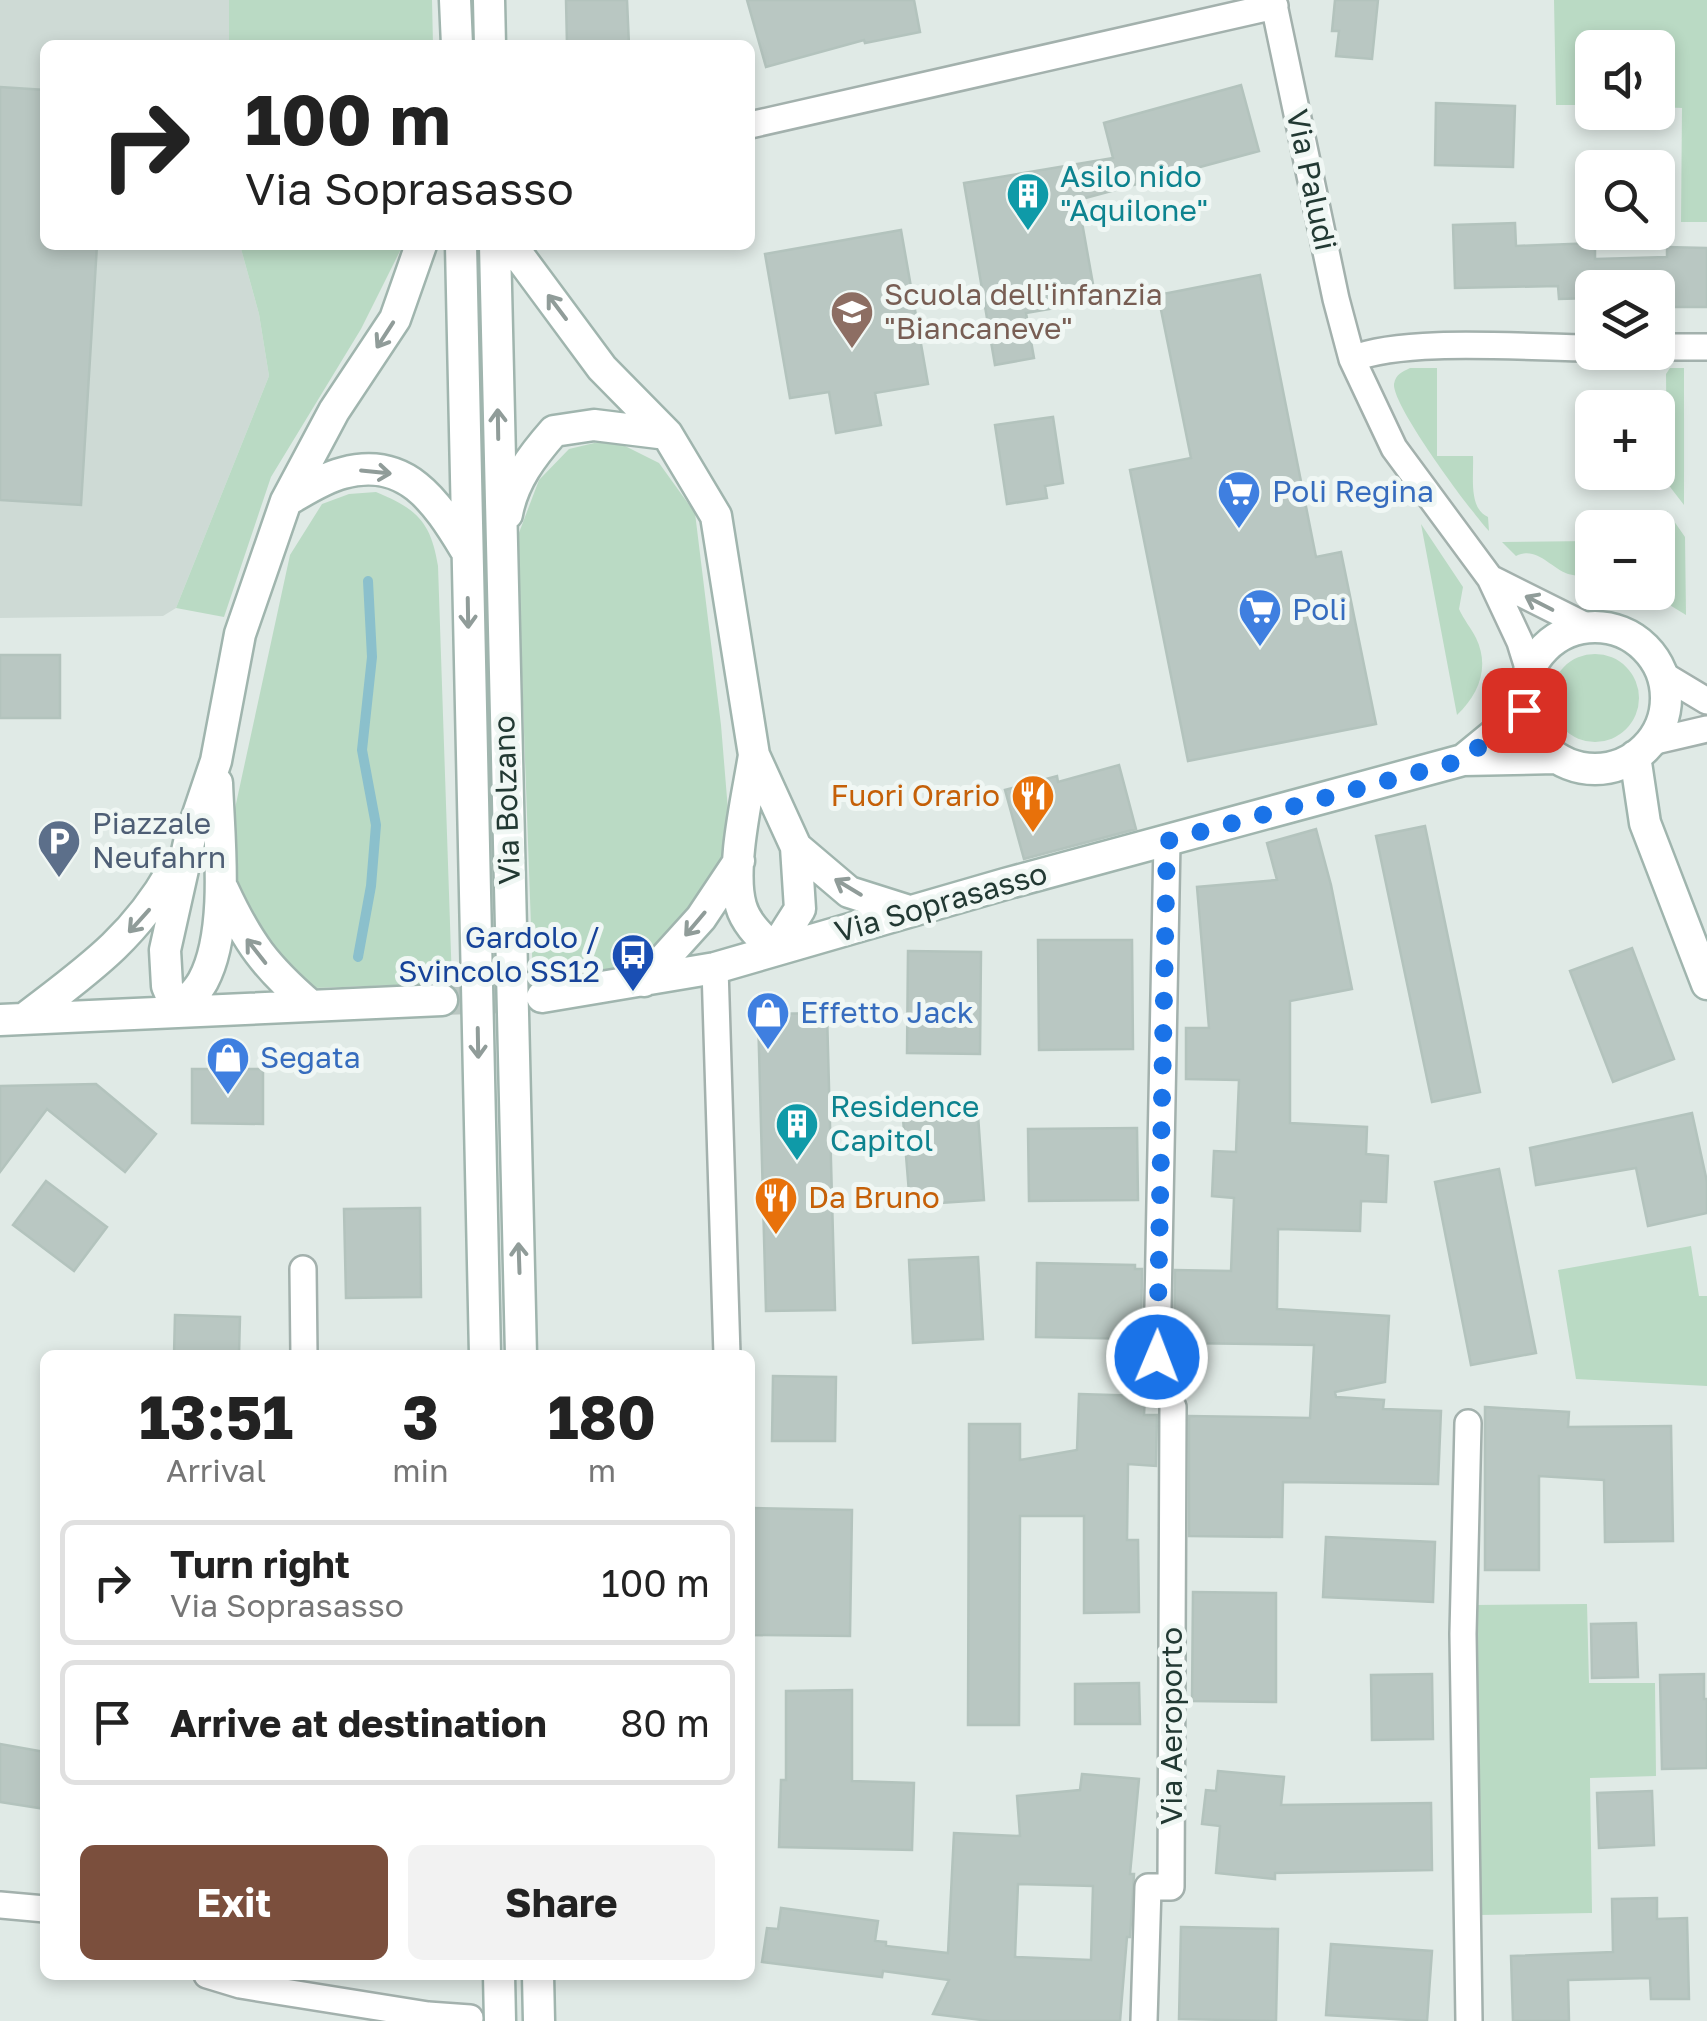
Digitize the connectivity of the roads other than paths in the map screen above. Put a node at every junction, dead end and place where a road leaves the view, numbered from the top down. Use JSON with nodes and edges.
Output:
{"nodes":[{"id":1,"x":455,"y":0,"type":"edge"},
{"id":2,"x":489,"y":0,"type":"edge"},
{"id":3,"x":1274,"y":3,"type":"edge"},
{"id":4,"x":457,"y":40,"type":"edge"},
{"id":5,"x":490,"y":40,"type":"edge"},
{"id":6,"x":755,"y":124,"type":"edge"},
{"id":7,"x":419,"y":250,"type":"edge"},
{"id":8,"x":461,"y":250,"type":"edge"},
{"id":9,"x":495,"y":250,"type":"edge"},
{"id":10,"x":515,"y":250,"type":"edge"},
{"id":11,"x":1675,"y":347,"type":"edge"},
{"id":12,"x":1707,"y":347,"type":"edge"},
{"id":13,"x":1575,"y":348,"type":"edge"},
{"id":14,"x":1352,"y":359,"type":"junction"},
{"id":15,"x":667,"y":434,"type":"junction"},
{"id":16,"x":286,"y":500,"type":"junction"},
{"id":17,"x":466,"y":551,"type":"junction"},
{"id":18,"x":500,"y":557,"type":"junction"},
{"id":19,"x":1490,"y":578,"type":"junction"},
{"id":20,"x":1588,"y":627,"type":"junction"},
{"id":21,"x":1528,"y":671,"type":"junction"},
{"id":22,"x":1662,"y":674,"type":"junction"},
{"id":23,"x":1707,"y":701,"type":"edge"},
{"id":24,"x":1524,"y":710,"type":"junction"},
{"id":25,"x":1707,"y":729,"type":"edge"},
{"id":26,"x":1643,"y":749,"type":"junction"},
{"id":27,"x":754,"y":755,"type":"junction"},
{"id":28,"x":1556,"y":758,"type":"junction"},
{"id":29,"x":216,"y":760,"type":"junction"},
{"id":30,"x":1463,"y":760,"type":"junction"},
{"id":31,"x":1592,"y":769,"type":"junction"},
{"id":32,"x":1645,"y":823,"type":"junction"},
{"id":33,"x":190,"y":838,"type":"junction"},
{"id":34,"x":1167,"y":841,"type":"junction"},
{"id":35,"x":796,"y":847,"type":"junction"},
{"id":36,"x":738,"y":862,"type":"junction"},
{"id":37,"x":220,"y":884,"type":"junction"},
{"id":38,"x":908,"y":911,"type":"junction"},
{"id":39,"x":774,"y":950,"type":"junction"},
{"id":40,"x":716,"y":968,"type":"junction"},
{"id":41,"x":644,"y":981,"type":"junction"},
{"id":42,"x":1707,"y":984,"type":"edge"},
{"id":43,"x":542,"y":996,"type":"tunnel mouth"},
{"id":44,"x":442,"y":1000,"type":"tunnel mouth"},
{"id":45,"x":310,"y":1005,"type":"junction"},
{"id":46,"x":178,"y":1012,"type":"junction"},
{"id":47,"x":12,"y":1020,"type":"edge"},
{"id":48,"x":303,"y":1269,"type":"dead end"},
{"id":49,"x":304,"y":1350,"type":"edge"},
{"id":50,"x":485,"y":1350,"type":"edge"},
{"id":51,"x":522,"y":1350,"type":"edge"},
{"id":52,"x":727,"y":1350,"type":"edge"},
{"id":53,"x":1157,"y":1357,"type":"dead end"},
{"id":54,"x":1173,"y":1407,"type":"dead end"},
{"id":55,"x":1468,"y":1423,"type":"dead end"},
{"id":56,"x":0,"y":1905,"type":"edge"},
{"id":57,"x":40,"y":1909,"type":"edge"},
{"id":58,"x":224,"y":1980,"type":"edge"},
{"id":59,"x":497,"y":1980,"type":"edge"},
{"id":60,"x":538,"y":1980,"type":"edge"},
{"id":61,"x":485,"y":2020,"type":"edge"},
{"id":62,"x":539,"y":2021,"type":"edge"},
{"id":63,"x":1144,"y":2021,"type":"edge"},
{"id":64,"x":1469,"y":2021,"type":"edge"}],
"edges":[{"from":1,"to":4,"type":"main road"},
{"from":2,"to":5,"type":"main road"},
{"from":3,"to":6,"type":"street"},
{"from":3,"to":14,"type":"street","name":"Via Paludi"},
{"from":7,"to":16,"type":"main road","one_way":true},
{"from":8,"to":17,"type":"main road","name":"Via Bolzano"},
{"from":18,"to":9,"type":"main road","name":"Via Bolzano","one_way":true},
{"from":15,"to":10,"type":"main road","one_way":true},
{"from":11,"to":12,"type":"street"},
{"from":13,"to":14,"type":"street"},
{"from":14,"to":19,"type":"street","name":"Via Paludi"},
{"from":15,"to":18,"type":"main road"},
{"from":15,"to":27,"type":"main road"},
{"from":16,"to":17,"type":"main road","one_way":true},
{"from":16,"to":29,"type":"main road"},
{"from":17,"to":50,"type":"main road","name":"Via Bolzano","one_way":true},
{"from":51,"to":18,"type":"main road","name":"Via Bolzano","one_way":true},
{"from":20,"to":19,"type":"street","name":"Via Paludi","one_way":true},
{"from":19,"to":21,"type":"street","name":"Via Paludi"},
{"from":20,"to":21,"type":"main road"},
{"from":20,"to":22,"type":"main road"},
{"from":21,"to":24,"type":"main road"},
{"from":22,"to":23,"type":"street"},
{"from":22,"to":26,"type":"main road","name":"Via Soprasasso"},
{"from":24,"to":28,"type":"main road"},
{"from":24,"to":30,"type":"main road","name":"Via Soprasasso"},
{"from":25,"to":26,"type":"street"},
{"from":26,"to":31,"type":"main road"},
{"from":26,"to":32,"type":"main road","name":"Via Soprasasso"},
{"from":27,"to":35,"type":"main road"},
{"from":27,"to":36,"type":"main road"},
{"from":28,"to":30,"type":"main road","name":"Via Soprasasso"},
{"from":28,"to":31,"type":"main road","name":"Via Soprasasso"},
{"from":29,"to":33,"type":"main road"},
{"from":29,"to":37,"type":"main road"},
{"from":30,"to":34,"type":"main road","name":"Via Soprasasso"},
{"from":31,"to":32,"type":"main road","name":"Via Soprasasso"},
{"from":32,"to":42,"type":"main road","name":"Via Soprasasso"},
{"from":33,"to":46,"type":"main road"},
{"from":33,"to":47,"type":"main road","one_way":true},
{"from":34,"to":38,"type":"main road","name":"Via Soprasasso"},
{"from":34,"to":53,"type":"street"},
{"from":38,"to":35,"type":"main road","one_way":true},
{"from":35,"to":39,"type":"main road"},
{"from":36,"to":39,"type":"main road"},
{"from":36,"to":41,"type":"main road","one_way":true},
{"from":45,"to":37,"type":"main road","one_way":true},
{"from":37,"to":46,"type":"main road"},
{"from":38,"to":39,"type":"main road","name":"Via Soprasasso"},
{"from":39,"to":40,"type":"main road","name":"Via Soprasasso"},
{"from":40,"to":41,"type":"main road","name":"Via Soprasasso"},
{"from":40,"to":52,"type":"street"},
{"from":41,"to":43,"type":"main road","name":"Via Soprasasso"},
{"from":44,"to":45,"type":"main road"},
{"from":45,"to":46,"type":"main road"},
{"from":46,"to":47,"type":"main road"},
{"from":48,"to":49,"type":"street"},
{"from":54,"to":63,"type":"street","name":"Via Aeroporto"},
{"from":55,"to":64,"type":"street"},
{"from":56,"to":57,"type":"street"},
{"from":58,"to":61,"type":"street"},
{"from":59,"to":61,"type":"main road"},
{"from":60,"to":62,"type":"main road"}]}
